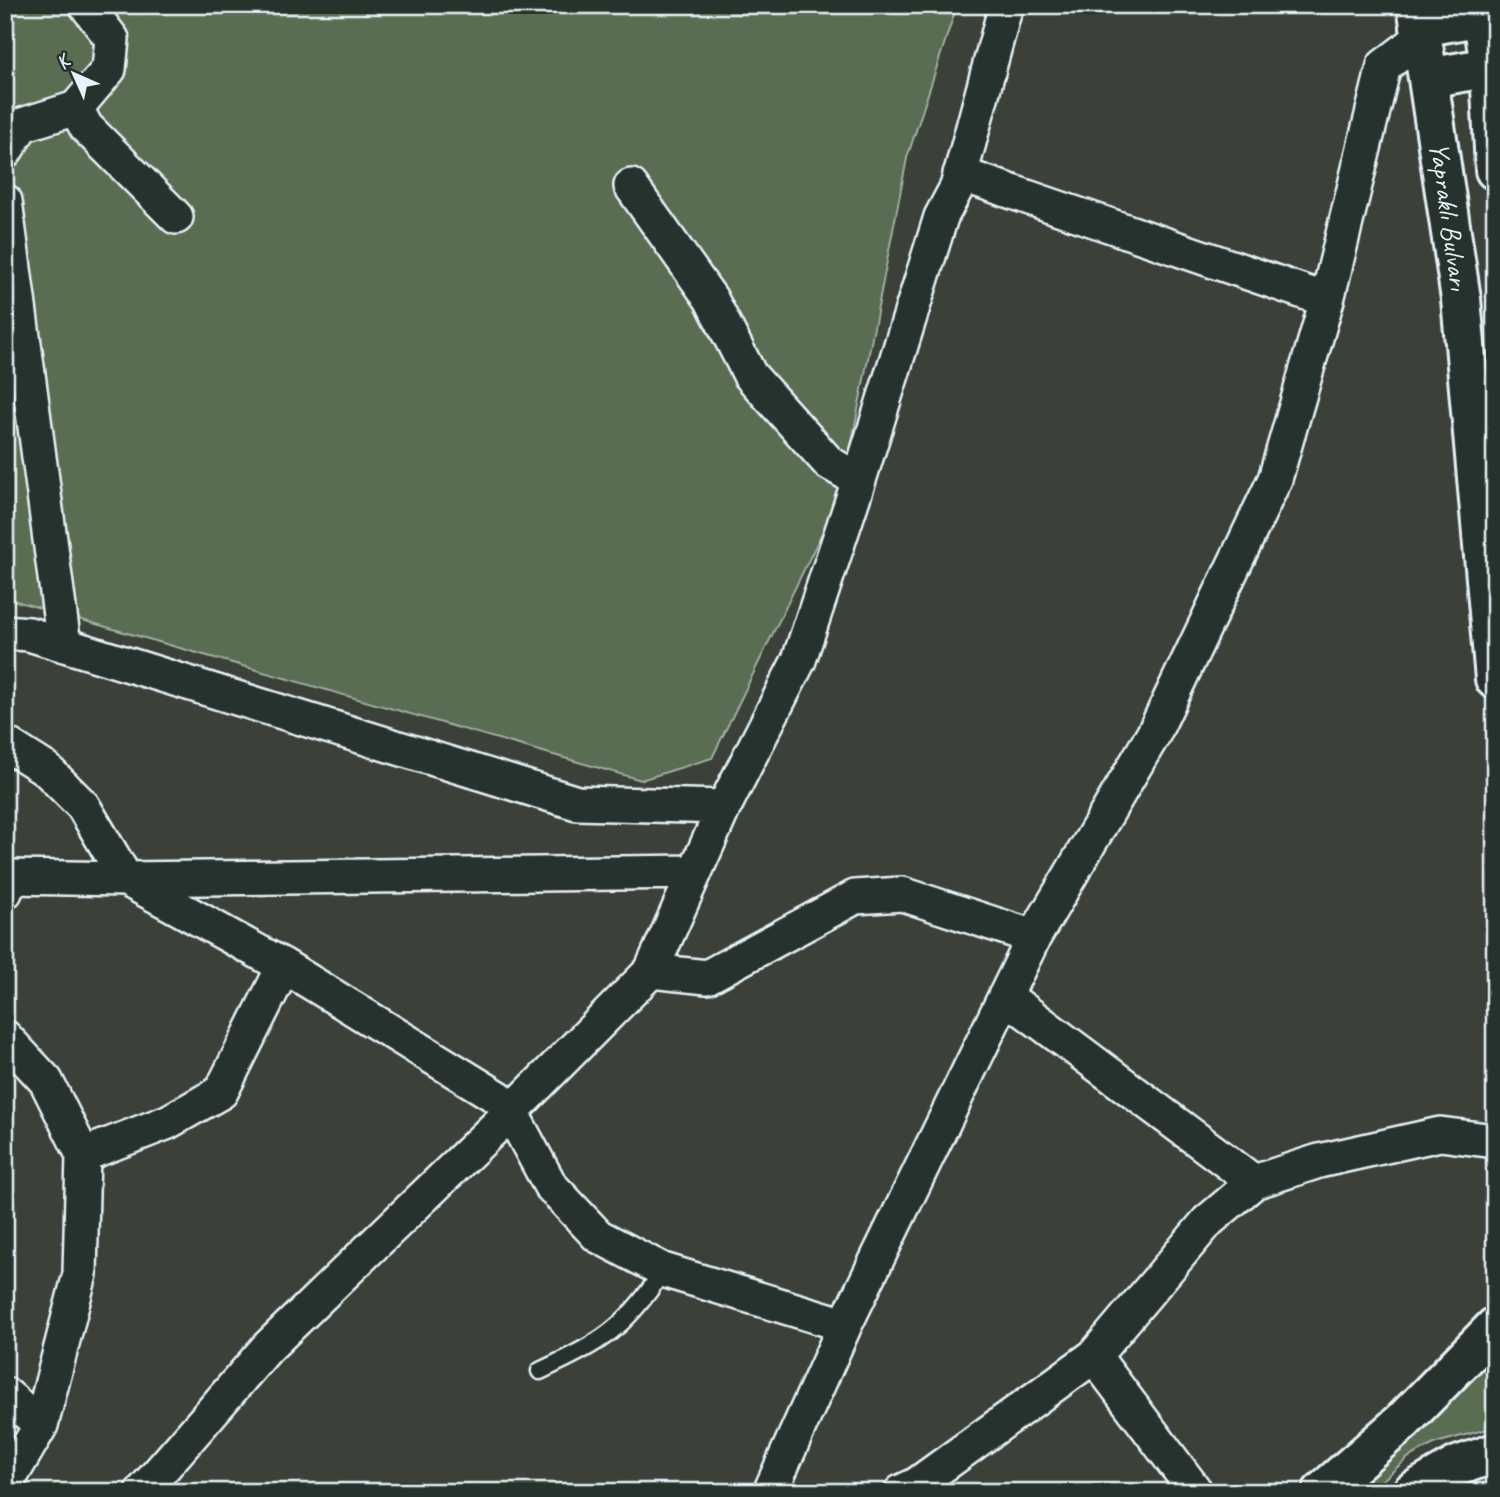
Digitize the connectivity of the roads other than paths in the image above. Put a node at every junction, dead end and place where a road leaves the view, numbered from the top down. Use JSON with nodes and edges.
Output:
{"nodes":[{"id":1,"x":86,"y":5,"type":"edge"},
{"id":2,"x":1006,"y":5,"type":"edge"},
{"id":3,"x":1420,"y":23,"type":"edge"},
{"id":4,"x":1487,"y":32,"type":"edge"},
{"id":5,"x":1428,"y":78,"type":"junction"},
{"id":6,"x":76,"y":108,"type":"junction"},
{"id":7,"x":5,"y":152,"type":"edge"},
{"id":8,"x":1495,"y":170,"type":"edge"},
{"id":9,"x":960,"y":174,"type":"junction"},
{"id":10,"x":631,"y":186,"type":"dead end"},
{"id":11,"x":5,"y":201,"type":"edge"},
{"id":12,"x":176,"y":217,"type":"dead end"},
{"id":13,"x":1327,"y":300,"type":"junction"},
{"id":14,"x":859,"y":480,"type":"junction"},
{"id":15,"x":5,"y":632,"type":"edge"},
{"id":16,"x":64,"y":645,"type":"junction"},
{"id":17,"x":1495,"y":679,"type":"edge"},
{"id":18,"x":5,"y":743,"type":"edge"},
{"id":19,"x":724,"y":807,"type":"junction"},
{"id":20,"x":695,"y":872,"type":"junction"},
{"id":21,"x":126,"y":879,"type":"junction"},
{"id":22,"x":7,"y":881,"type":"edge"},
{"id":23,"x":1034,"y":937,"type":"junction"},
{"id":24,"x":284,"y":966,"type":"junction"},
{"id":25,"x":651,"y":971,"type":"junction"},
{"id":26,"x":1005,"y":996,"type":"junction"},
{"id":27,"x":5,"y":1037,"type":"edge"},
{"id":28,"x":511,"y":1112,"type":"junction"},
{"id":29,"x":1495,"y":1142,"type":"edge"},
{"id":30,"x":83,"y":1155,"type":"junction"},
{"id":31,"x":1254,"y":1182,"type":"junction"},
{"id":32,"x":663,"y":1270,"type":"junction"},
{"id":33,"x":845,"y":1325,"type":"junction"},
{"id":34,"x":1495,"y":1327,"type":"edge"},
{"id":35,"x":1094,"y":1356,"type":"junction"},
{"id":36,"x":540,"y":1371,"type":"dead end"},
{"id":37,"x":5,"y":1394,"type":"edge"},
{"id":38,"x":41,"y":1425,"type":"junction"},
{"id":39,"x":1495,"y":1453,"type":"edge"},
{"id":40,"x":5,"y":1486,"type":"edge"},
{"id":41,"x":142,"y":1492,"type":"edge"},
{"id":42,"x":770,"y":1492,"type":"edge"},
{"id":43,"x":901,"y":1492,"type":"edge"},
{"id":44,"x":1196,"y":1492,"type":"edge"},
{"id":45,"x":1322,"y":1492,"type":"edge"},
{"id":46,"x":1412,"y":1492,"type":"edge"}],
"edges":[{"from":1,"to":6,"type":"street"},
{"from":2,"to":9,"type":"street"},
{"from":3,"to":4,"type":"main road"},
{"from":3,"to":5,"type":"main road","name":"Yapraklı Bulvarı"},
{"from":3,"to":13,"type":"street"},
{"from":4,"to":5,"type":"main road"},
{"from":4,"to":8,"type":"main road"},
{"from":5,"to":17,"type":"main road","name":"Yapraklı Bulvarı"},
{"from":6,"to":7,"type":"street"},
{"from":6,"to":12,"type":"street"},
{"from":9,"to":13,"type":"street"},
{"from":9,"to":14,"type":"street"},
{"from":10,"to":14,"type":"street"},
{"from":11,"to":16,"type":"street"},
{"from":13,"to":23,"type":"street"},
{"from":14,"to":19,"type":"street"},
{"from":15,"to":16,"type":"street"},
{"from":16,"to":19,"type":"street"},
{"from":18,"to":21,"type":"street"},
{"from":19,"to":20,"type":"street"},
{"from":20,"to":21,"type":"street"},
{"from":20,"to":25,"type":"street"},
{"from":21,"to":22,"type":"street"},
{"from":21,"to":24,"type":"street"},
{"from":23,"to":25,"type":"street"},
{"from":23,"to":26,"type":"street"},
{"from":24,"to":28,"type":"street"},
{"from":24,"to":30,"type":"street"},
{"from":25,"to":28,"type":"street"},
{"from":26,"to":31,"type":"street"},
{"from":26,"to":33,"type":"street"},
{"from":27,"to":30,"type":"street"},
{"from":28,"to":32,"type":"street"},
{"from":28,"to":41,"type":"street"},
{"from":29,"to":31,"type":"street"},
{"from":30,"to":38,"type":"street"},
{"from":31,"to":35,"type":"street"},
{"from":32,"to":33,"type":"street"},
{"from":32,"to":36,"type":"lane"},
{"from":33,"to":42,"type":"street"},
{"from":34,"to":45,"type":"main road"},
{"from":35,"to":43,"type":"street"},
{"from":35,"to":44,"type":"street"},
{"from":37,"to":38,"type":"street"},
{"from":38,"to":40,"type":"street"},
{"from":39,"to":46,"type":"main road"}]}
